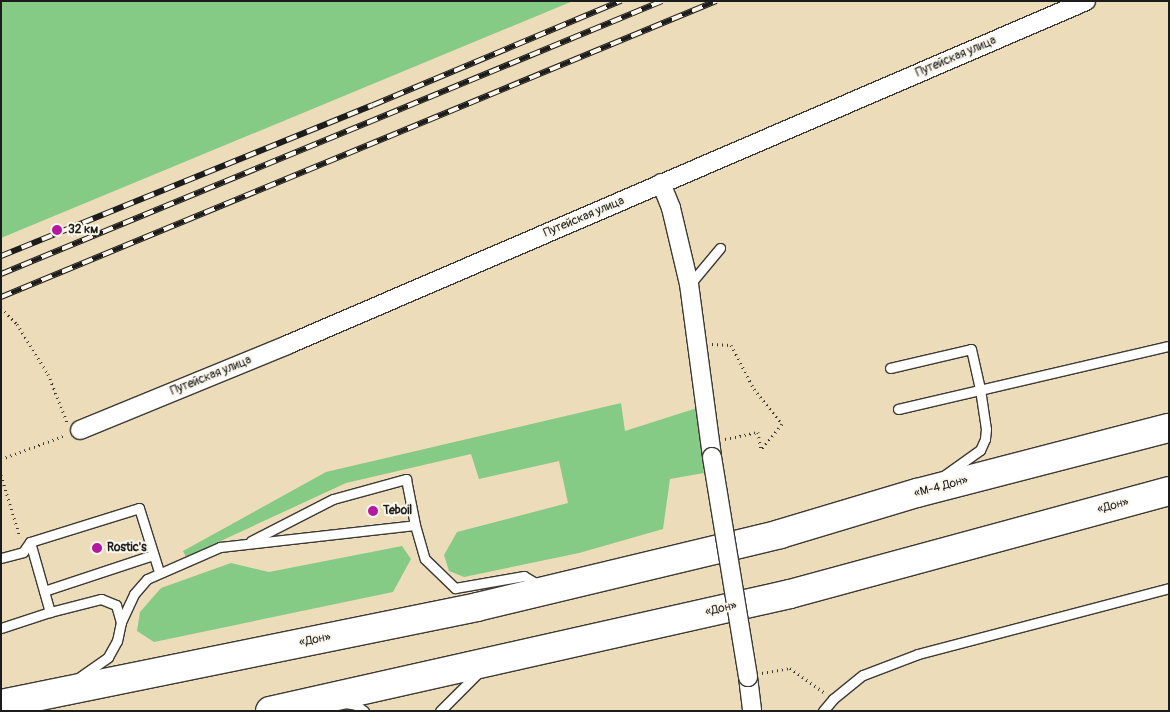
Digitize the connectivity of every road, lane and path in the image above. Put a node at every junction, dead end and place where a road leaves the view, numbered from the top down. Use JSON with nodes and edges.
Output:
{"nodes":[{"id":1,"x":1086,"y":1,"type":"edge"},
{"id":2,"x":661,"y":183,"type":"junction"},
{"id":3,"x":720,"y":248,"type":"dead end"},
{"id":4,"x":690,"y":284,"type":"junction"},
{"id":5,"x":1,"y":308,"type":"edge"},
{"id":6,"x":697,"y":343,"type":"junction"},
{"id":7,"x":1169,"y":346,"type":"edge"},
{"id":8,"x":890,"y":368,"type":"dead end"},
{"id":9,"x":980,"y":389,"type":"junction"},
{"id":10,"x":898,"y":408,"type":"dead end"},
{"id":11,"x":1166,"y":428,"type":"edge"},
{"id":12,"x":80,"y":430,"type":"junction"},
{"id":13,"x":722,"y":439,"type":"dead end"},
{"id":14,"x":1,"y":460,"type":"edge"},
{"id":15,"x":1,"y":475,"type":"edge"},
{"id":16,"x":1169,"y":491,"type":"edge"},
{"id":17,"x":917,"y":494,"type":"junction"},
{"id":18,"x":415,"y":525,"type":"junction"},
{"id":19,"x":30,"y":542,"type":"junction"},
{"id":20,"x":18,"y":544,"type":"dead end"},
{"id":21,"x":246,"y":544,"type":"junction"},
{"id":22,"x":714,"y":550,"type":"joint"},
{"id":23,"x":153,"y":555,"type":"junction"},
{"id":24,"x":1,"y":558,"type":"edge"},
{"id":25,"x":159,"y":572,"type":"junction"},
{"id":26,"x":1169,"y":588,"type":"edge"},
{"id":27,"x":548,"y":590,"type":"junction"},
{"id":28,"x":44,"y":591,"type":"junction"},
{"id":29,"x":50,"y":612,"type":"junction"},
{"id":30,"x":121,"y":622,"type":"junction"},
{"id":31,"x":1,"y":628,"type":"edge"},
{"id":32,"x":488,"y":662,"type":"junction"},
{"id":33,"x":755,"y":675,"type":"junction"},
{"id":34,"x":58,"y":692,"type":"junction"},
{"id":35,"x":323,"y":699,"type":"junction"},
{"id":36,"x":833,"y":699,"type":"junction"},
{"id":37,"x":1,"y":704,"type":"edge"},
{"id":38,"x":270,"y":711,"type":"edge"},
{"id":39,"x":364,"y":711,"type":"edge"},
{"id":40,"x":440,"y":711,"type":"edge"},
{"id":41,"x":752,"y":711,"type":"edge"},
{"id":42,"x":823,"y":711,"type":"edge"}],
"edges":[{"from":1,"to":2,"type":"street","name":"Путейская улица"},
{"from":2,"to":4,"type":"street"},
{"from":2,"to":12,"type":"street","name":"Путейская улица"},
{"from":3,"to":4,"type":"lane"},
{"from":4,"to":6,"type":"street"},
{"from":5,"to":12,"type":"path"},
{"from":6,"to":13,"type":"path"},
{"from":6,"to":33,"type":"street","bridge":true},
{"from":7,"to":9,"type":"lane"},
{"from":8,"to":9,"type":"lane"},
{"from":9,"to":10,"type":"lane"},
{"from":9,"to":17,"type":"lane"},
{"from":11,"to":17,"type":"highway","name":"«М-4 Дон»"},
{"from":12,"to":14,"type":"path"},
{"from":15,"to":20,"type":"path"},
{"from":16,"to":32,"type":"highway","name":"«Дон»"},
{"from":17,"to":22,"type":"highway","name":"«М-4 Дон»"},
{"from":18,"to":21,"type":"lane"},
{"from":18,"to":21,"type":"lane"},
{"from":18,"to":27,"type":"lane"},
{"from":19,"to":23,"type":"lane"},
{"from":19,"to":24,"type":"lane"},
{"from":19,"to":28,"type":"lane"},
{"from":21,"to":25,"type":"lane"},
{"from":22,"to":27,"type":"highway","name":"«Дон»"},
{"from":23,"to":25,"type":"lane"},
{"from":23,"to":28,"type":"lane"},
{"from":25,"to":30,"type":"lane"},
{"from":26,"to":36,"type":"lane"},
{"from":27,"to":34,"type":"highway","name":"«Дон»"},
{"from":28,"to":29,"type":"lane"},
{"from":29,"to":30,"type":"lane"},
{"from":29,"to":31,"type":"lane"},
{"from":30,"to":34,"type":"lane"},
{"from":32,"to":35,"type":"highway","name":"«Дон»"},
{"from":32,"to":40,"type":"lane"},
{"from":33,"to":36,"type":"path"},
{"from":33,"to":41,"type":"street"},
{"from":34,"to":37,"type":"highway","name":"«Дон»"},
{"from":35,"to":38,"type":"highway","name":"«Дон»"},
{"from":35,"to":39,"type":"lane"},
{"from":36,"to":42,"type":"lane"}]}
